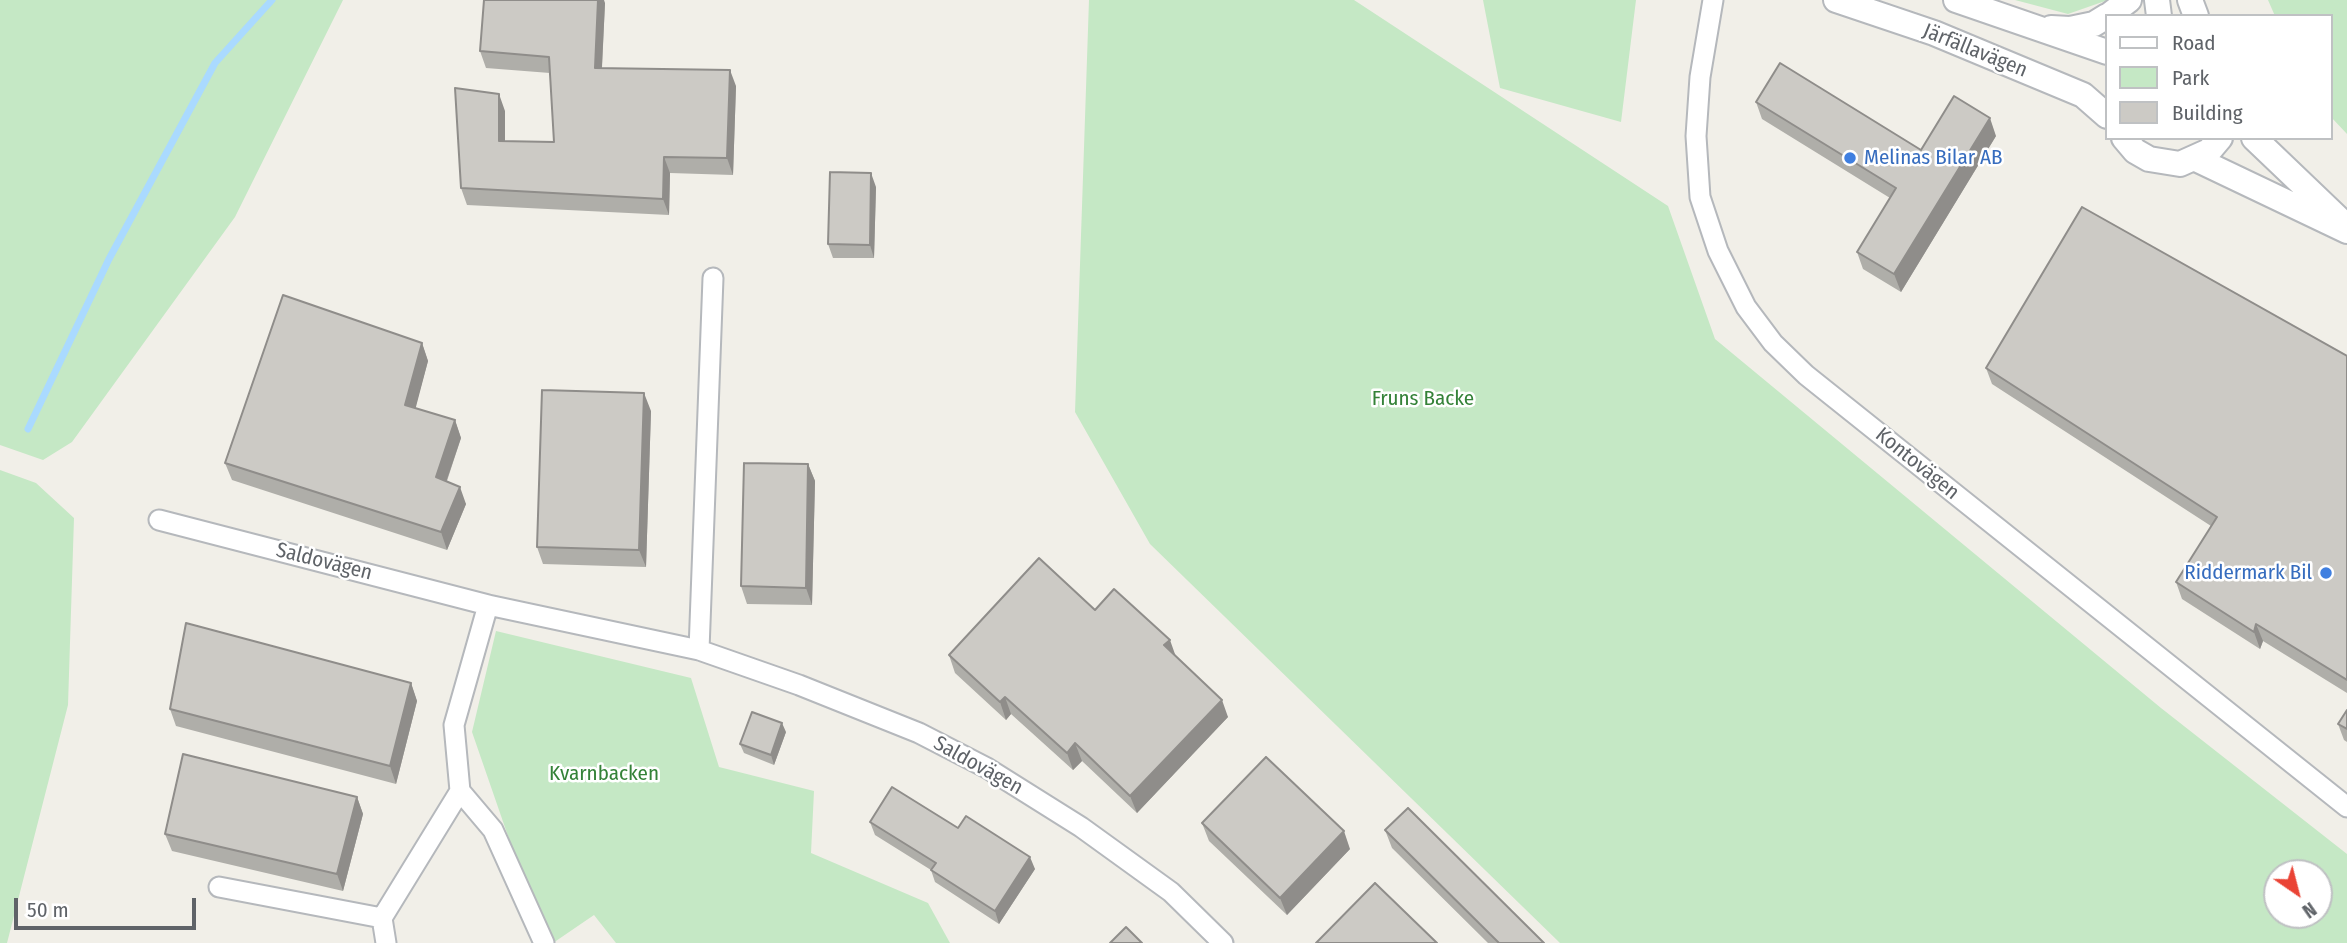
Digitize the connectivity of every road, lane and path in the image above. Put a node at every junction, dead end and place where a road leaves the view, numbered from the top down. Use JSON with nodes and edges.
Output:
{"nodes":[{"id":1,"x":1713,"y":0,"type":"edge"},
{"id":2,"x":1836,"y":0,"type":"edge"},
{"id":3,"x":1956,"y":0,"type":"edge"},
{"id":4,"x":2129,"y":0,"type":"edge"},
{"id":5,"x":2111,"y":14,"type":"edge"},
{"id":6,"x":2106,"y":17,"type":"edge"},
{"id":7,"x":2034,"y":27,"type":"junction"},
{"id":8,"x":2106,"y":52,"type":"edge"},
{"id":9,"x":2106,"y":115,"type":"edge"},
{"id":10,"x":2126,"y":140,"type":"edge"},
{"id":11,"x":2218,"y":140,"type":"edge"},
{"id":12,"x":2257,"y":140,"type":"edge"},
{"id":13,"x":2196,"y":159,"type":"junction"},
{"id":14,"x":2347,"y":229,"type":"edge"},
{"id":15,"x":713,"y":278,"type":"dead end"},
{"id":16,"x":159,"y":520,"type":"dead end"},
{"id":17,"x":488,"y":605,"type":"junction"},
{"id":18,"x":699,"y":650,"type":"junction"},
{"id":19,"x":460,"y":791,"type":"junction"},
{"id":20,"x":2347,"y":807,"type":"edge"},
{"id":21,"x":219,"y":887,"type":"dead end"},
{"id":22,"x":382,"y":918,"type":"junction"},
{"id":23,"x":386,"y":943,"type":"edge"},
{"id":24,"x":544,"y":943,"type":"edge"},
{"id":25,"x":1223,"y":943,"type":"edge"}],
"edges":[{"from":1,"to":20,"type":"street","name":"Kontovägen"},
{"from":2,"to":9,"type":"street","name":"Järfällavägen"},
{"from":3,"to":7,"type":"street","name":"Järfällavägen"},
{"from":4,"to":5,"type":"street"},
{"from":6,"to":7,"type":"street"},
{"from":7,"to":8,"type":"street","name":"Järfällavägen"},
{"from":10,"to":13,"type":"street"},
{"from":11,"to":13,"type":"street"},
{"from":12,"to":14,"type":"street"},
{"from":13,"to":14,"type":"street"},
{"from":15,"to":18,"type":"street"},
{"from":16,"to":17,"type":"street","name":"Saldovägen"},
{"from":17,"to":18,"type":"street","name":"Saldovägen"},
{"from":17,"to":19,"type":"street"},
{"from":18,"to":25,"type":"street","name":"Saldovägen"},
{"from":19,"to":22,"type":"street"},
{"from":19,"to":24,"type":"street"},
{"from":21,"to":22,"type":"street"},
{"from":22,"to":23,"type":"street"}]}
